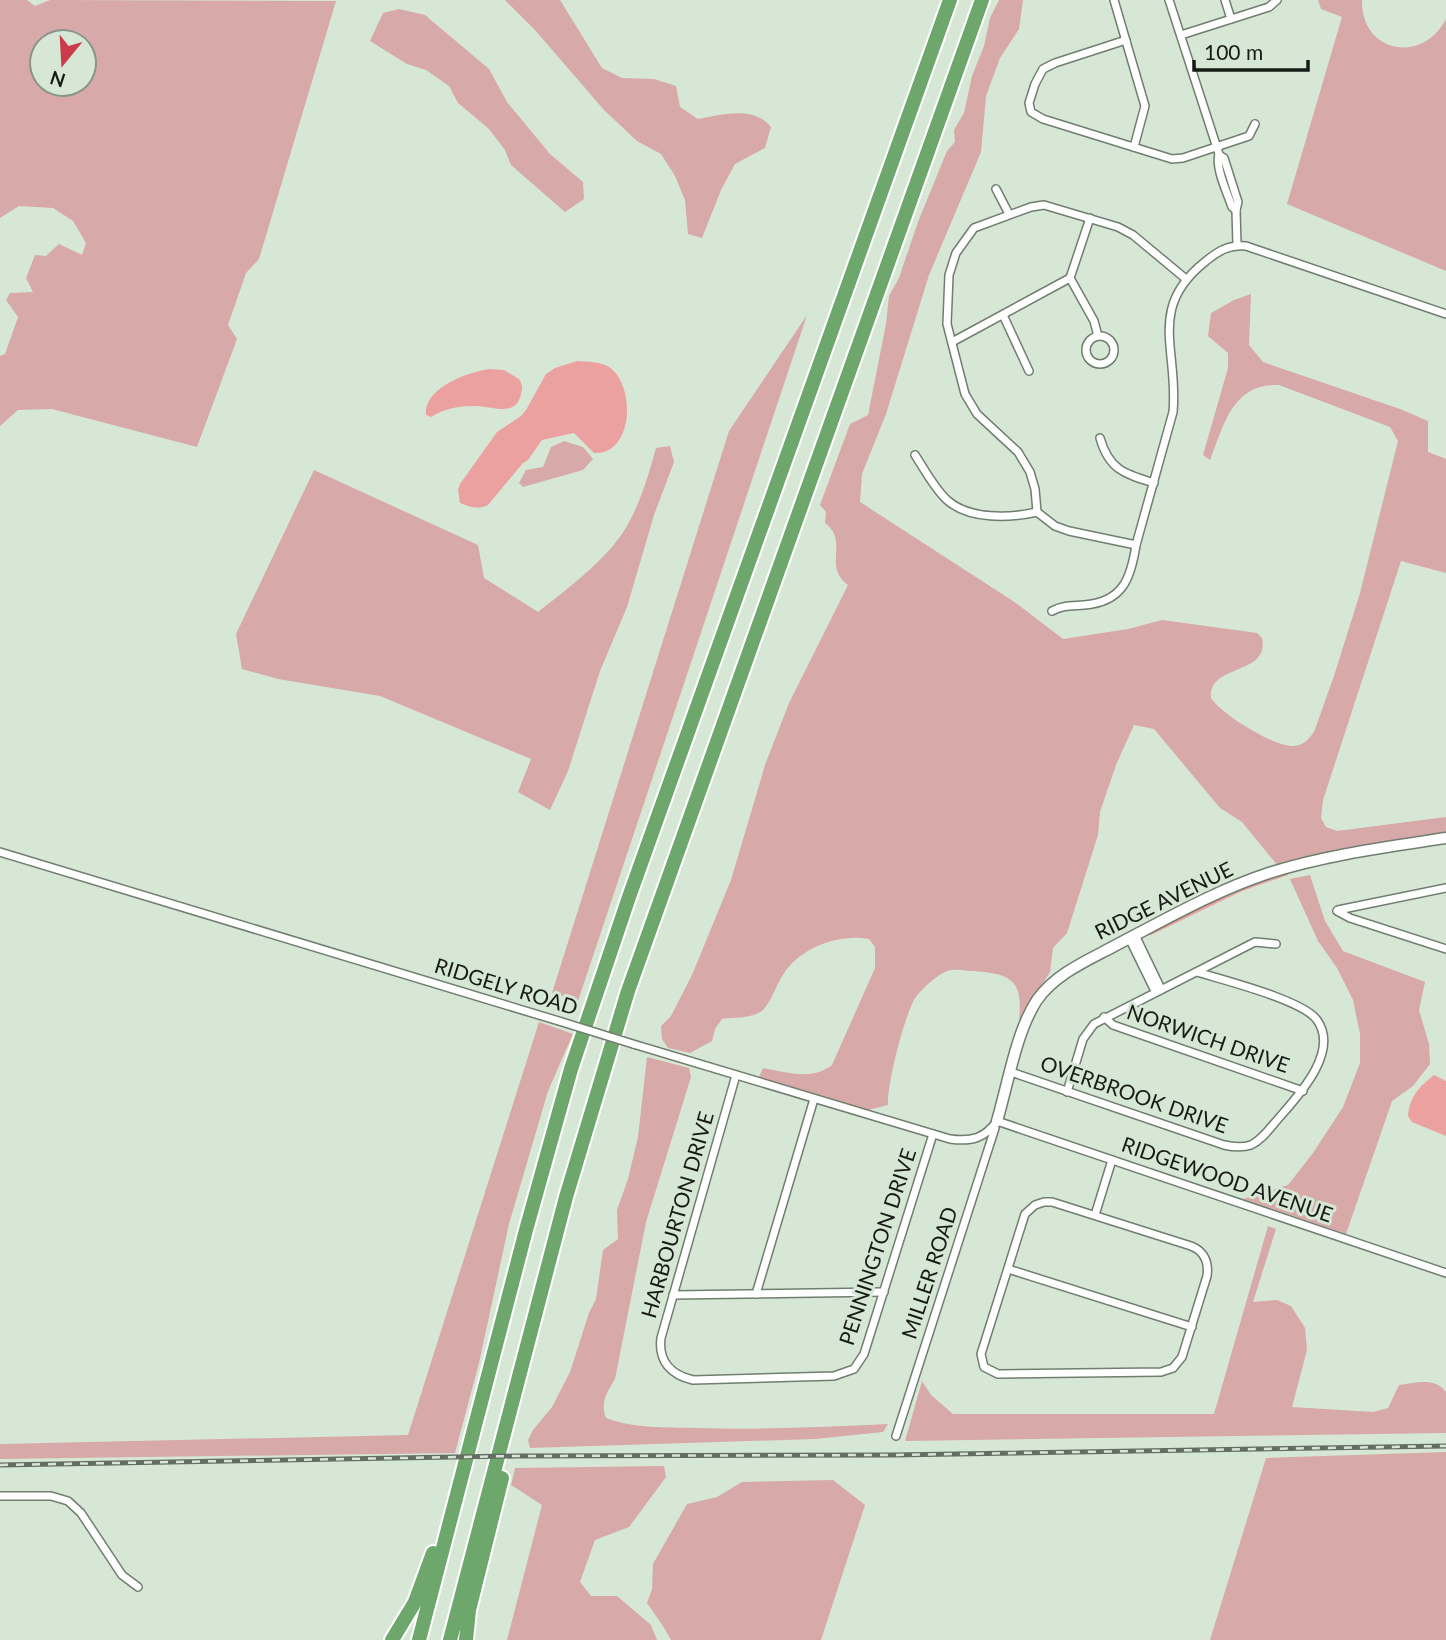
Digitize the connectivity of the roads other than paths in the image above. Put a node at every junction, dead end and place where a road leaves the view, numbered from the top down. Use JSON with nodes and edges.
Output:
{"nodes":[{"id":1,"x":950,"y":0,"type":"edge"},
{"id":2,"x":982,"y":0,"type":"edge"},
{"id":3,"x":1114,"y":0,"type":"edge"},
{"id":4,"x":1169,"y":0,"type":"edge"},
{"id":5,"x":1225,"y":0,"type":"edge"},
{"id":6,"x":1277,"y":0,"type":"edge"},
{"id":7,"x":1231,"y":19,"type":"junction"},
{"id":8,"x":1181,"y":35,"type":"junction"},
{"id":9,"x":1126,"y":40,"type":"junction"},
{"id":10,"x":1255,"y":124,"type":"dead end"},
{"id":11,"x":1135,"y":147,"type":"junction"},
{"id":12,"x":1218,"y":151,"type":"junction"},
{"id":13,"x":996,"y":189,"type":"dead end"},
{"id":14,"x":1009,"y":214,"type":"junction"},
{"id":15,"x":1090,"y":218,"type":"junction"},
{"id":16,"x":1237,"y":245,"type":"junction"},
{"id":17,"x":1070,"y":278,"type":"junction"},
{"id":18,"x":1186,"y":279,"type":"junction"},
{"id":19,"x":1003,"y":314,"type":"junction"},
{"id":20,"x":1446,"y":314,"type":"edge"},
{"id":21,"x":1098,"y":336,"type":"dead end"},
{"id":22,"x":952,"y":342,"type":"junction"},
{"id":23,"x":1029,"y":372,"type":"dead end"},
{"id":24,"x":1100,"y":438,"type":"dead end"},
{"id":25,"x":915,"y":455,"type":"dead end"},
{"id":26,"x":1154,"y":483,"type":"junction"},
{"id":27,"x":1037,"y":512,"type":"junction"},
{"id":28,"x":1136,"y":545,"type":"junction"},
{"id":29,"x":1052,"y":611,"type":"dead end"},
{"id":30,"x":1446,"y":838,"type":"edge"},
{"id":31,"x":0,"y":852,"type":"edge"},
{"id":32,"x":1446,"y":888,"type":"edge"},
{"id":33,"x":1132,"y":937,"type":"junction"},
{"id":34,"x":1276,"y":944,"type":"dead end"},
{"id":35,"x":1446,"y":949,"type":"edge"},
{"id":36,"x":1197,"y":972,"type":"junction"},
{"id":37,"x":1158,"y":990,"type":"junction"},
{"id":38,"x":1104,"y":1017,"type":"junction"},
{"id":39,"x":1011,"y":1072,"type":"junction"},
{"id":40,"x":736,"y":1075,"type":"junction"},
{"id":41,"x":1303,"y":1091,"type":"junction"},
{"id":42,"x":1067,"y":1092,"type":"junction"},
{"id":43,"x":814,"y":1099,"type":"junction"},
{"id":44,"x":997,"y":1121,"type":"junction"},
{"id":45,"x":933,"y":1134,"type":"junction"},
{"id":46,"x":1112,"y":1160,"type":"junction"},
{"id":47,"x":1094,"y":1215,"type":"junction"},
{"id":48,"x":1008,"y":1269,"type":"junction"},
{"id":49,"x":1446,"y":1273,"type":"edge"},
{"id":50,"x":884,"y":1292,"type":"junction"},
{"id":51,"x":756,"y":1294,"type":"junction"},
{"id":52,"x":673,"y":1295,"type":"junction"},
{"id":53,"x":1192,"y":1327,"type":"junction"},
{"id":54,"x":665,"y":1364,"type":"joint"},
{"id":55,"x":522,"y":1369,"type":"junction"},
{"id":56,"x":896,"y":1436,"type":"dead end"},
{"id":57,"x":462,"y":1473,"type":"junction"},
{"id":58,"x":0,"y":1496,"type":"edge"},
{"id":59,"x":138,"y":1587,"type":"dead end"},
{"id":60,"x":392,"y":1640,"type":"edge"},
{"id":61,"x":419,"y":1640,"type":"edge"},
{"id":62,"x":450,"y":1640,"type":"edge"},
{"id":63,"x":466,"y":1640,"type":"edge"}],
"edges":[{"from":1,"to":57,"type":"highway"},
{"from":2,"to":55,"type":"highway"},
{"from":3,"to":9,"type":"street"},
{"from":4,"to":8,"type":"street"},
{"from":5,"to":7,"type":"street"},
{"from":6,"to":7,"type":"street"},
{"from":7,"to":8,"type":"street"},
{"from":8,"to":12,"type":"street"},
{"from":9,"to":11,"type":"street"},
{"from":9,"to":11,"type":"street"},
{"from":10,"to":12,"type":"street"},
{"from":11,"to":12,"type":"street"},
{"from":12,"to":16,"type":"street"},
{"from":13,"to":14,"type":"street"},
{"from":14,"to":15,"type":"street"},
{"from":14,"to":22,"type":"street"},
{"from":15,"to":17,"type":"street"},
{"from":15,"to":18,"type":"street"},
{"from":16,"to":18,"type":"street"},
{"from":16,"to":20,"type":"street"},
{"from":17,"to":19,"type":"street"},
{"from":17,"to":21,"type":"street"},
{"from":18,"to":26,"type":"street"},
{"from":19,"to":22,"type":"street"},
{"from":19,"to":23,"type":"street"},
{"from":22,"to":27,"type":"street"},
{"from":24,"to":26,"type":"street"},
{"from":25,"to":27,"type":"street"},
{"from":26,"to":28,"type":"street"},
{"from":27,"to":28,"type":"street"},
{"from":28,"to":29,"type":"street"},
{"from":30,"to":33,"type":"street","name":"RIDGE AVENUE"},
{"from":31,"to":40,"type":"street","name":"RIDGELY ROAD","bridge":true},
{"from":32,"to":35,"type":"street"},
{"from":33,"to":37,"type":"street"},
{"from":33,"to":39,"type":"street","name":"RIDGE AVENUE"},
{"from":34,"to":36,"type":"street"},
{"from":36,"to":37,"type":"street"},
{"from":36,"to":41,"type":"street"},
{"from":37,"to":38,"type":"street"},
{"from":38,"to":41,"type":"street","name":"NORWICH DRIVE"},
{"from":38,"to":42,"type":"street"},
{"from":39,"to":42,"type":"street","name":"OVERBROOK DRIVE"},
{"from":39,"to":44,"type":"street","name":"RIDGE AVENUE"},
{"from":40,"to":43,"type":"street","name":"RIDGELY ROAD"},
{"from":40,"to":52,"type":"street","name":"HARBOURTON DRIVE"},
{"from":41,"to":42,"type":"street","name":"OVERBROOK DRIVE"},
{"from":43,"to":45,"type":"street","name":"RIDGELY ROAD"},
{"from":43,"to":51,"type":"street"},
{"from":44,"to":45,"type":"street","name":"RIDGELY ROAD"},
{"from":44,"to":46,"type":"street","name":"RIDGEWOOD AVENUE"},
{"from":44,"to":56,"type":"street","name":"MILLER ROAD"},
{"from":45,"to":50,"type":"street","name":"PENNINGTON DRIVE"},
{"from":46,"to":47,"type":"street"},
{"from":46,"to":49,"type":"street","name":"RIDGEWOOD AVENUE"},
{"from":47,"to":48,"type":"street"},
{"from":47,"to":53,"type":"street"},
{"from":48,"to":53,"type":"street"},
{"from":48,"to":53,"type":"street"},
{"from":50,"to":51,"type":"street"},
{"from":50,"to":54,"type":"street","name":"PENNINGTON DRIVE"},
{"from":51,"to":52,"type":"street"},
{"from":52,"to":54,"type":"street","name":"HARBOURTON DRIVE"},
{"from":55,"to":62,"type":"highway"},
{"from":55,"to":63,"type":"highway"},
{"from":57,"to":60,"type":"highway"},
{"from":57,"to":61,"type":"highway"},
{"from":58,"to":59,"type":"street"}]}
